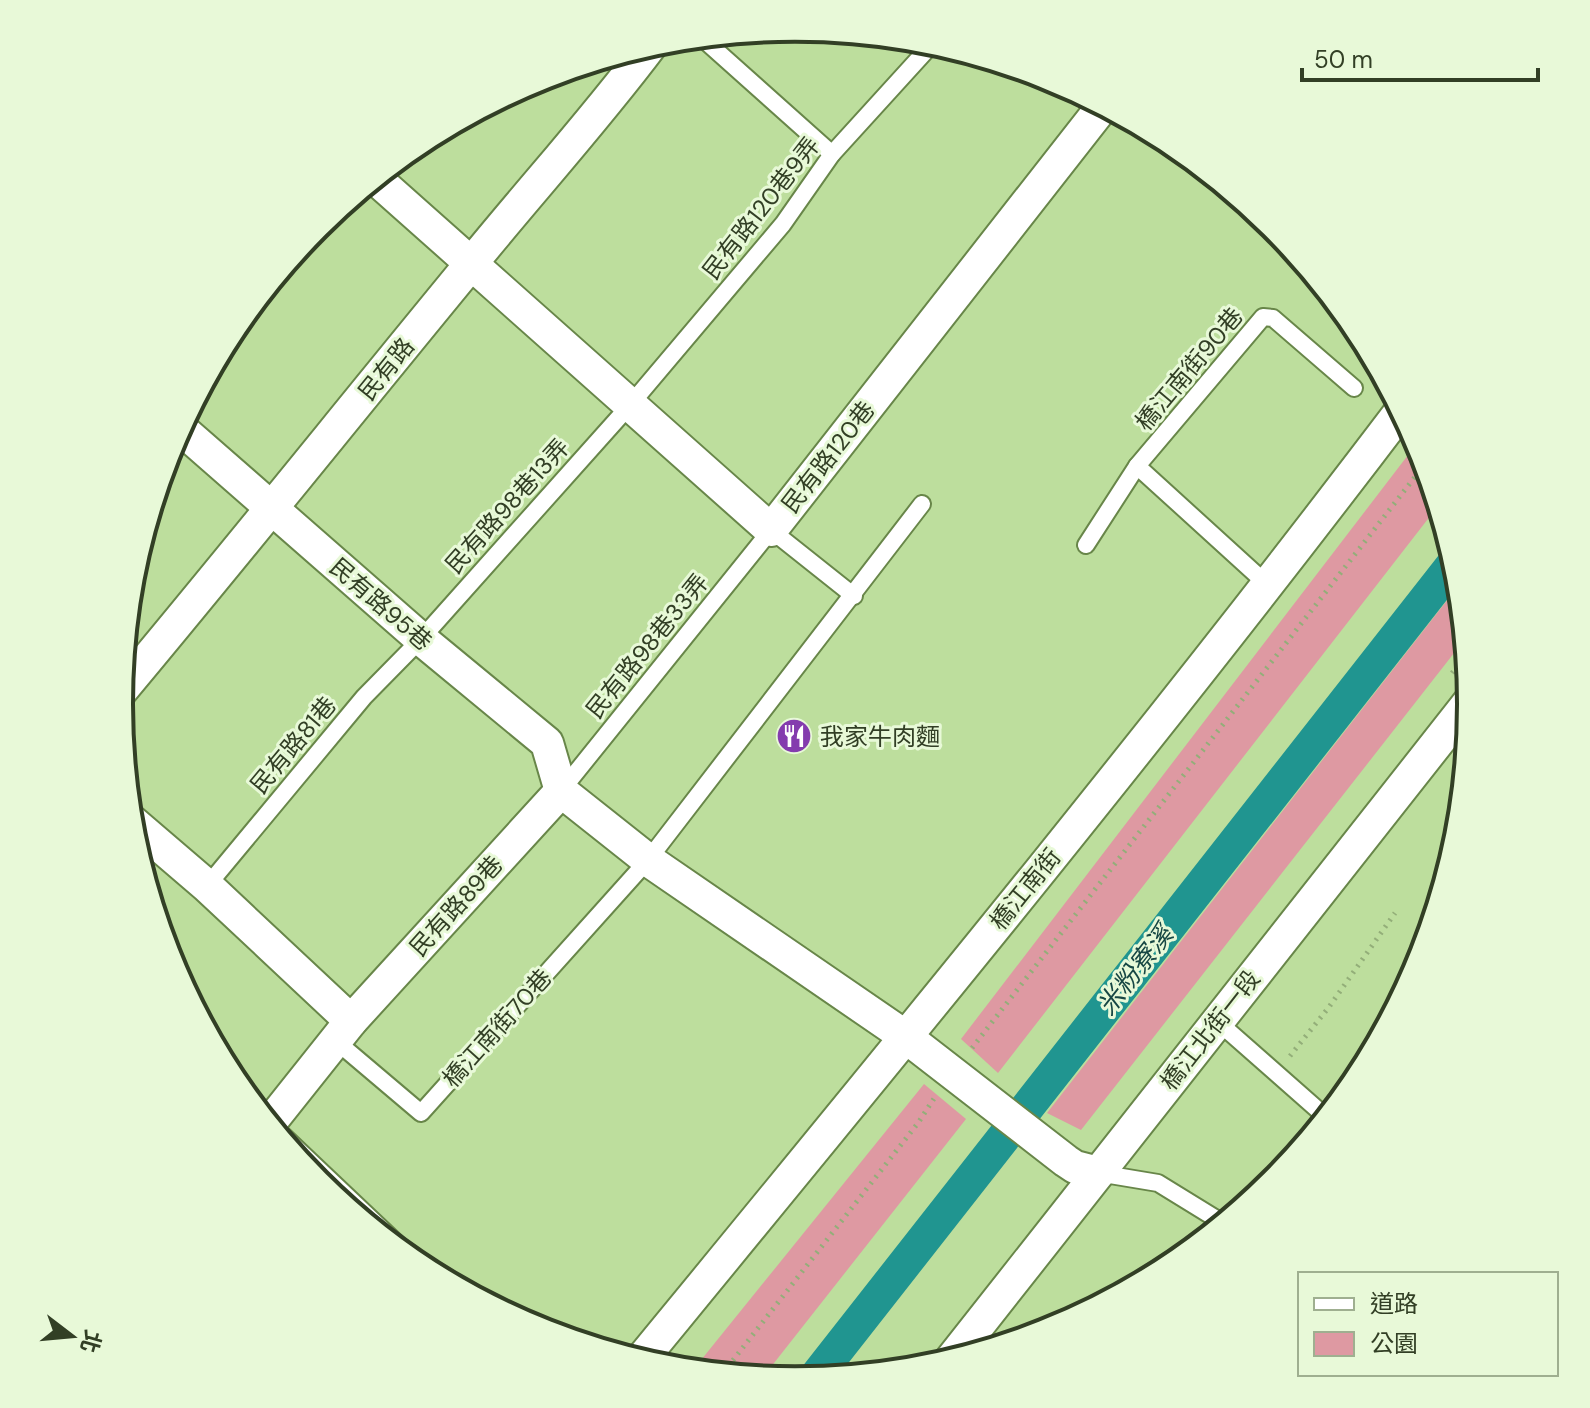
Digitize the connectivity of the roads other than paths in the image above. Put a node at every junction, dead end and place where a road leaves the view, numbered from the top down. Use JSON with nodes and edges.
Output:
{"nodes":[{"id":1,"x":713,"y":48,"type":"edge"},
{"id":2,"x":922,"y":55,"type":"edge"},
{"id":3,"x":639,"y":62,"type":"edge"},
{"id":4,"x":1096,"y":115,"type":"edge"},
{"id":5,"x":832,"y":154,"type":"junction"},
{"id":6,"x":384,"y":186,"type":"edge"},
{"id":7,"x":470,"y":264,"type":"junction"},
{"id":8,"x":1354,"y":388,"type":"dead end"},
{"id":9,"x":630,"y":405,"type":"junction"},
{"id":10,"x":1393,"y":421,"type":"edge"},
{"id":11,"x":190,"y":436,"type":"edge"},
{"id":12,"x":1137,"y":466,"type":"junction"},
{"id":13,"x":922,"y":504,"type":"dead end"},
{"id":14,"x":273,"y":509,"type":"junction"},
{"id":15,"x":771,"y":530,"type":"junction"},
{"id":16,"x":1086,"y":545,"type":"dead end"},
{"id":17,"x":1269,"y":586,"type":"junction"},
{"id":18,"x":854,"y":596,"type":"junction"},
{"id":19,"x":421,"y":639,"type":"junction"},
{"id":20,"x":134,"y":676,"type":"edge"},
{"id":21,"x":1457,"y":718,"type":"edge"},
{"id":22,"x":561,"y":791,"type":"junction"},
{"id":23,"x":146,"y":834,"type":"edge"},
{"id":24,"x":648,"y":860,"type":"junction"},
{"id":25,"x":207,"y":886,"type":"junction"},
{"id":26,"x":1217,"y":1021,"type":"junction"},
{"id":27,"x":343,"y":1031,"type":"junction"},
{"id":28,"x":906,"y":1037,"type":"junction"},
{"id":29,"x":1318,"y":1110,"type":"edge"},
{"id":30,"x":277,"y":1115,"type":"edge"},
{"id":31,"x":1098,"y":1173,"type":"junction"},
{"id":32,"x":1213,"y":1217,"type":"edge"},
{"id":33,"x":964,"y":1343,"type":"edge"},
{"id":34,"x":650,"y":1349,"type":"edge"}],
"edges":[{"from":1,"to":5,"type":"lane"},
{"from":2,"to":5,"type":"lane","name":"民有路120巷9弄"},
{"from":3,"to":7,"type":"street","name":"民有路"},
{"from":4,"to":15,"type":"street","name":"民有路120巷"},
{"from":5,"to":9,"type":"lane","name":"民有路120巷9弄"},
{"from":6,"to":7,"type":"street","name":"民有路120巷"},
{"from":7,"to":9,"type":"street","name":"民有路120巷"},
{"from":7,"to":14,"type":"street","name":"民有路"},
{"from":8,"to":12,"type":"lane","name":"橋江南街90巷"},
{"from":9,"to":15,"type":"street","name":"民有路120巷"},
{"from":9,"to":19,"type":"lane","name":"民有路98巷13弄"},
{"from":10,"to":17,"type":"street","name":"橋江南街"},
{"from":11,"to":14,"type":"street","name":"民有路95巷"},
{"from":12,"to":16,"type":"lane","name":"橋江南街90巷"},
{"from":12,"to":17,"type":"lane","name":"橋江南街90巷"},
{"from":13,"to":18,"type":"lane","name":"橋江南街70巷"},
{"from":14,"to":19,"type":"street","name":"民有路95巷"},
{"from":14,"to":20,"type":"street","name":"民有路"},
{"from":15,"to":18,"type":"lane"},
{"from":15,"to":22,"type":"lane","name":"民有路98巷33弄"},
{"from":17,"to":28,"type":"street","name":"橋江南街"},
{"from":18,"to":24,"type":"lane","name":"橋江南街70巷"},
{"from":19,"to":22,"type":"street","name":"民有路95巷"},
{"from":19,"to":25,"type":"lane","name":"民有路81巷"},
{"from":21,"to":26,"type":"street","name":"橋江北街一段"},
{"from":22,"to":24,"type":"street"},
{"from":22,"to":27,"type":"street","name":"民有路89巷"},
{"from":23,"to":25,"type":"street"},
{"from":24,"to":27,"type":"lane","name":"橋江南街70巷"},
{"from":24,"to":28,"type":"street"},
{"from":25,"to":27,"type":"street"},
{"from":26,"to":29,"type":"lane"},
{"from":26,"to":31,"type":"street","name":"橋江北街一段"},
{"from":27,"to":30,"type":"street","name":"民有路89巷"},
{"from":28,"to":31,"type":"street"},
{"from":28,"to":34,"type":"street","name":"橋江南街"},
{"from":31,"to":32,"type":"lane"},
{"from":31,"to":33,"type":"street","name":"橋江北街一段"}]}
